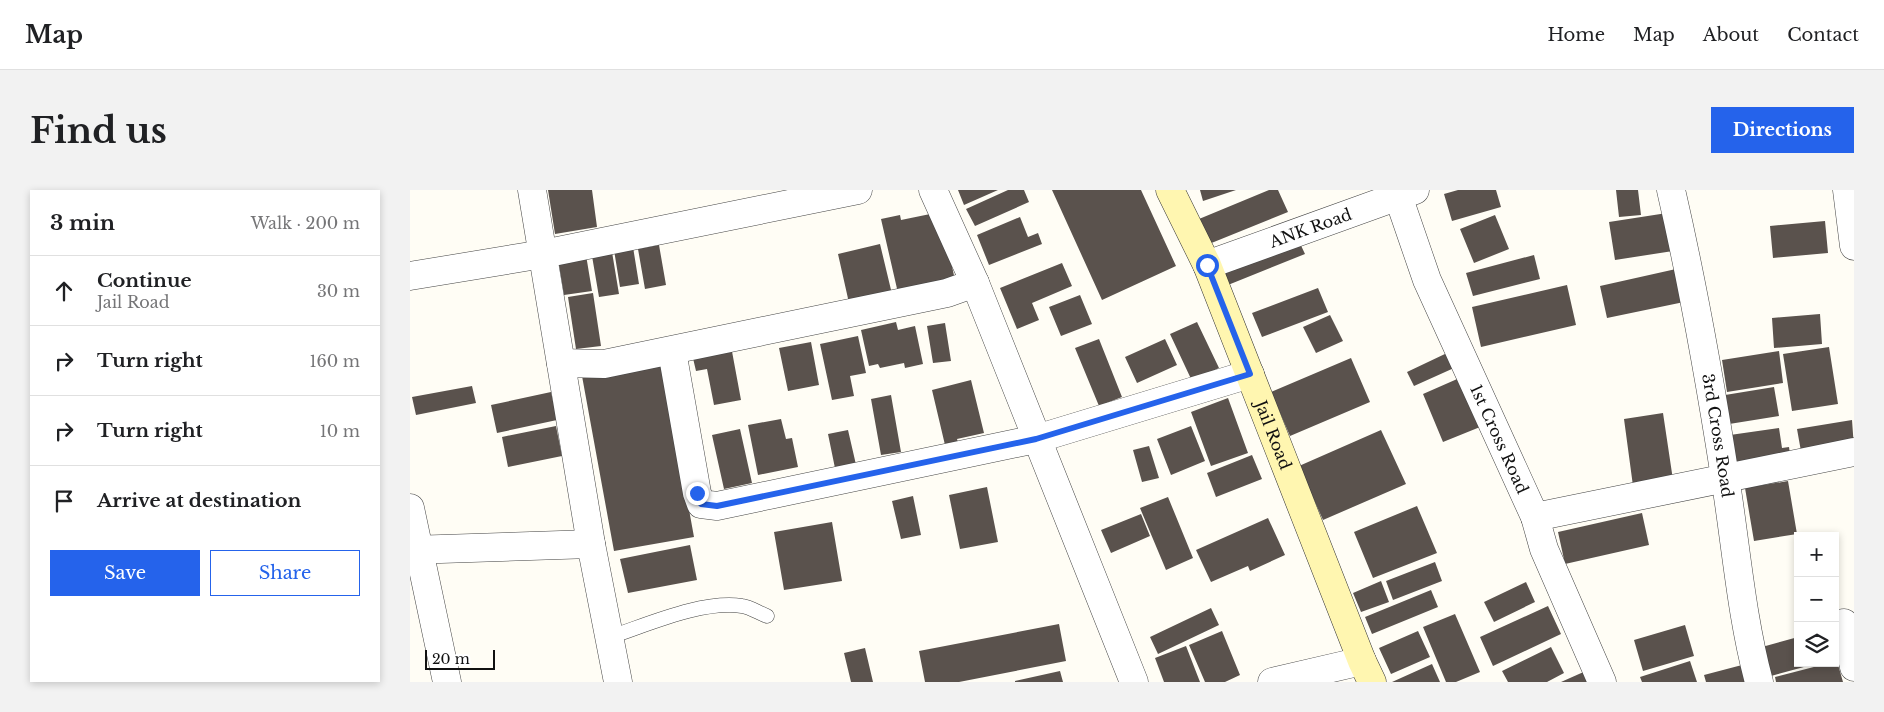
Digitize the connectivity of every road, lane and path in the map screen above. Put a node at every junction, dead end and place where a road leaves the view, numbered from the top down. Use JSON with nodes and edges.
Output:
{"nodes":[{"id":1,"x":532,"y":190,"type":"edge"},
{"id":2,"x":858,"y":190,"type":"edge"},
{"id":3,"x":933,"y":190,"type":"edge"},
{"id":4,"x":1170,"y":190,"type":"edge"},
{"id":5,"x":1672,"y":190,"type":"edge"},
{"id":6,"x":1847,"y":190,"type":"edge"},
{"id":7,"x":1403,"y":192,"type":"edge"},
{"id":8,"x":1854,"y":246,"type":"edge"},
{"id":9,"x":543,"y":254,"type":"junction"},
{"id":10,"x":1207,"y":265,"type":"junction"},
{"id":11,"x":410,"y":276,"type":"edge"},
{"id":12,"x":974,"y":283,"type":"junction"},
{"id":13,"x":672,"y":351,"type":"junction"},
{"id":14,"x":561,"y":362,"type":"junction"},
{"id":15,"x":1250,"y":374,"type":"junction"},
{"id":16,"x":1036,"y":439,"type":"junction"},
{"id":17,"x":1854,"y":452,"type":"edge"},
{"id":18,"x":1725,"y":476,"type":"junction"},
{"id":19,"x":410,"y":508,"type":"edge"},
{"id":20,"x":1535,"y":517,"type":"junction"},
{"id":21,"x":591,"y":544,"type":"junction"},
{"id":22,"x":414,"y":550,"type":"edge"},
{"id":23,"x":420,"y":607,"type":"edge"},
{"id":24,"x":767,"y":616,"type":"dead end"},
{"id":25,"x":1844,"y":623,"type":"dead end"},
{"id":26,"x":610,"y":637,"type":"junction"},
{"id":27,"x":1854,"y":667,"type":"edge"},
{"id":28,"x":1367,"y":672,"type":"edge"},
{"id":29,"x":446,"y":682,"type":"edge"},
{"id":30,"x":618,"y":682,"type":"edge"},
{"id":31,"x":1134,"y":682,"type":"edge"},
{"id":32,"x":1272,"y":682,"type":"edge"},
{"id":33,"x":1602,"y":682,"type":"edge"},
{"id":34,"x":1759,"y":682,"type":"edge"}],
"edges":[{"from":1,"to":9,"type":"street"},
{"from":2,"to":9,"type":"street"},
{"from":3,"to":12,"type":"street"},
{"from":4,"to":10,"type":"main road","name":"Jail Road"},
{"from":5,"to":18,"type":"street","name":"3rd Cross Road"},
{"from":6,"to":8,"type":"street"},
{"from":7,"to":10,"type":"street","name":"ANK Road"},
{"from":7,"to":20,"type":"street","name":"1st Cross Road"},
{"from":9,"to":11,"type":"street"},
{"from":9,"to":14,"type":"street"},
{"from":10,"to":15,"type":"main road","name":"Jail Road"},
{"from":12,"to":13,"type":"street"},
{"from":12,"to":16,"type":"street"},
{"from":13,"to":14,"type":"street"},
{"from":13,"to":16,"type":"street"},
{"from":14,"to":21,"type":"street"},
{"from":15,"to":16,"type":"street"},
{"from":15,"to":28,"type":"main road","name":"Jail Road"},
{"from":16,"to":31,"type":"street"},
{"from":17,"to":18,"type":"street"},
{"from":18,"to":20,"type":"street"},
{"from":18,"to":34,"type":"street","name":"3rd Cross Road"},
{"from":19,"to":22,"type":"street"},
{"from":20,"to":33,"type":"street","name":"1st Cross Road"},
{"from":21,"to":22,"type":"street"},
{"from":21,"to":26,"type":"street"},
{"from":22,"to":23,"type":"street"},
{"from":23,"to":29,"type":"street"},
{"from":24,"to":26,"type":"lane"},
{"from":25,"to":27,"type":"street"},
{"from":26,"to":30,"type":"street"},
{"from":28,"to":32,"type":"street"}]}
